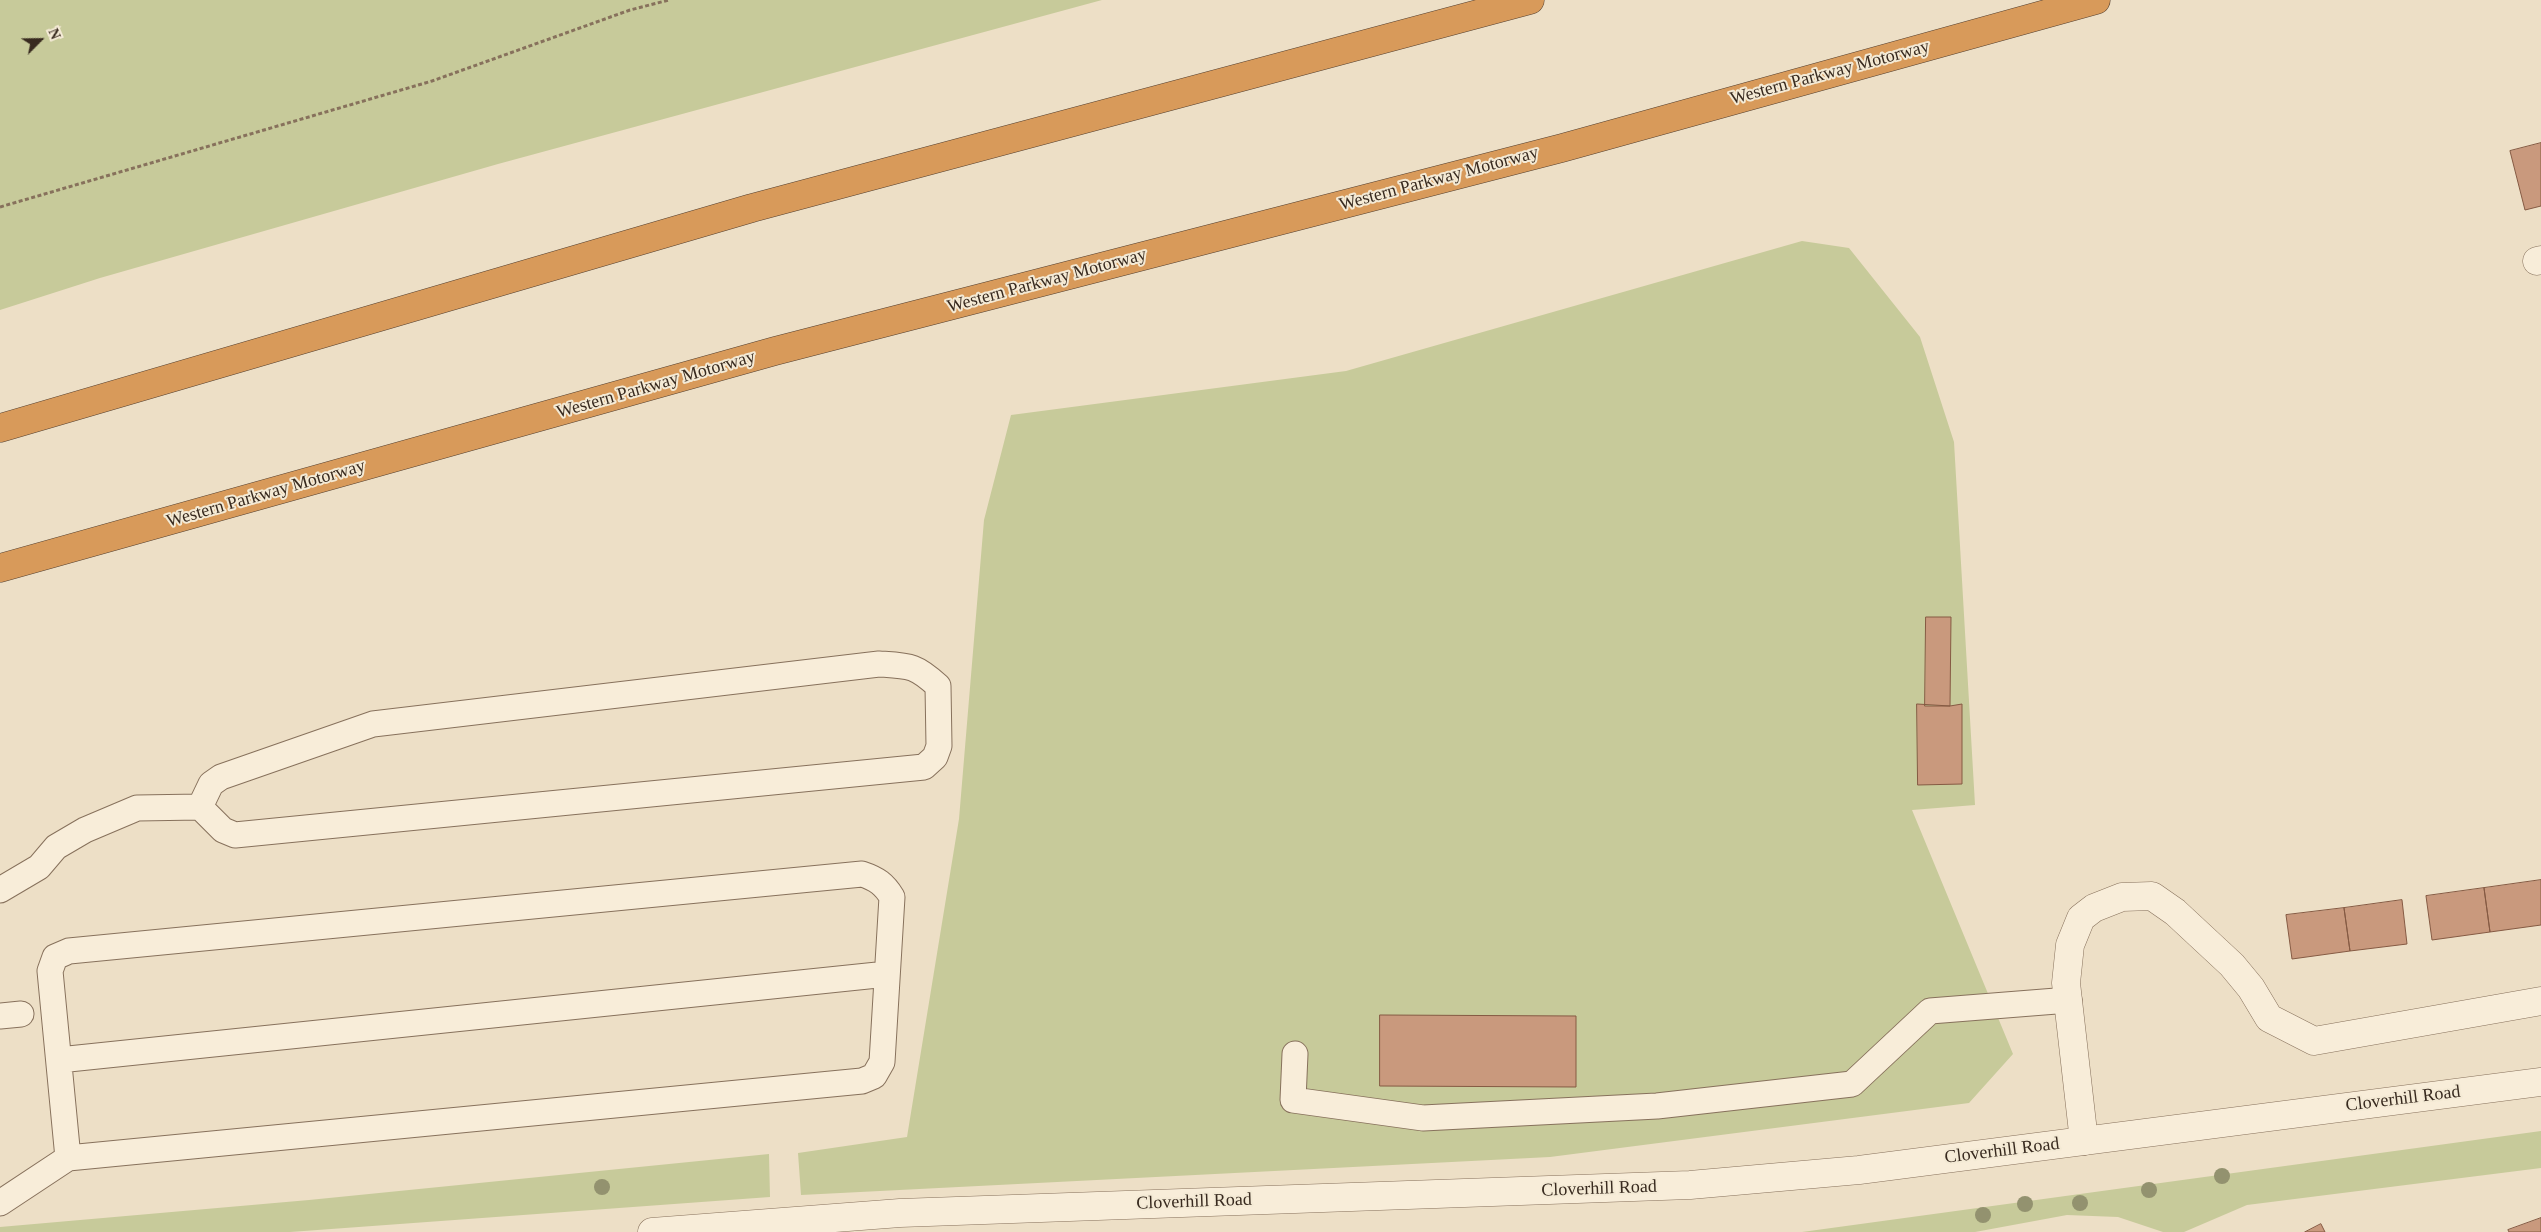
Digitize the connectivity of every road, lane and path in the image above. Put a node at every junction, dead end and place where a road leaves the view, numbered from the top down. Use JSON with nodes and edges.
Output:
{"nodes":[{"id":1,"x":669,"y":0,"type":"edge"},
{"id":2,"x":1530,"y":0,"type":"edge"},
{"id":3,"x":2096,"y":0,"type":"edge"},
{"id":4,"x":0,"y":207,"type":"edge"},
{"id":5,"x":0,"y":428,"type":"edge"},
{"id":6,"x":0,"y":568,"type":"edge"},
{"id":7,"x":200,"y":807,"type":"junction"},
{"id":8,"x":0,"y":890,"type":"edge"},
{"id":9,"x":887,"y":974,"type":"junction"},
{"id":10,"x":2068,"y":1000,"type":"junction"},
{"id":11,"x":2541,"y":1001,"type":"edge"},
{"id":12,"x":1295,"y":1054,"type":"dead end"},
{"id":13,"x":59,"y":1060,"type":"junction"},
{"id":14,"x":2541,"y":1082,"type":"edge"},
{"id":15,"x":2084,"y":1141,"type":"junction"},
{"id":16,"x":68,"y":1158,"type":"junction"},
{"id":17,"x":0,"y":1203,"type":"edge"},
{"id":18,"x":652,"y":1232,"type":"edge"}],
"edges":[{"from":1,"to":4,"type":"path"},
{"from":2,"to":5,"type":"highway"},
{"from":3,"to":6,"type":"highway","name":"Western Parkway Motorway"},
{"from":7,"to":7,"type":"lane"},
{"from":7,"to":8,"type":"lane"},
{"from":9,"to":13,"type":"lane"},
{"from":9,"to":13,"type":"lane"},
{"from":9,"to":16,"type":"lane"},
{"from":10,"to":11,"type":"street"},
{"from":10,"to":12,"type":"lane"},
{"from":10,"to":15,"type":"street"},
{"from":13,"to":16,"type":"lane"},
{"from":14,"to":15,"type":"street","name":"Cloverhill Road"},
{"from":15,"to":18,"type":"street","name":"Cloverhill Road"},
{"from":16,"to":17,"type":"lane"}]}
